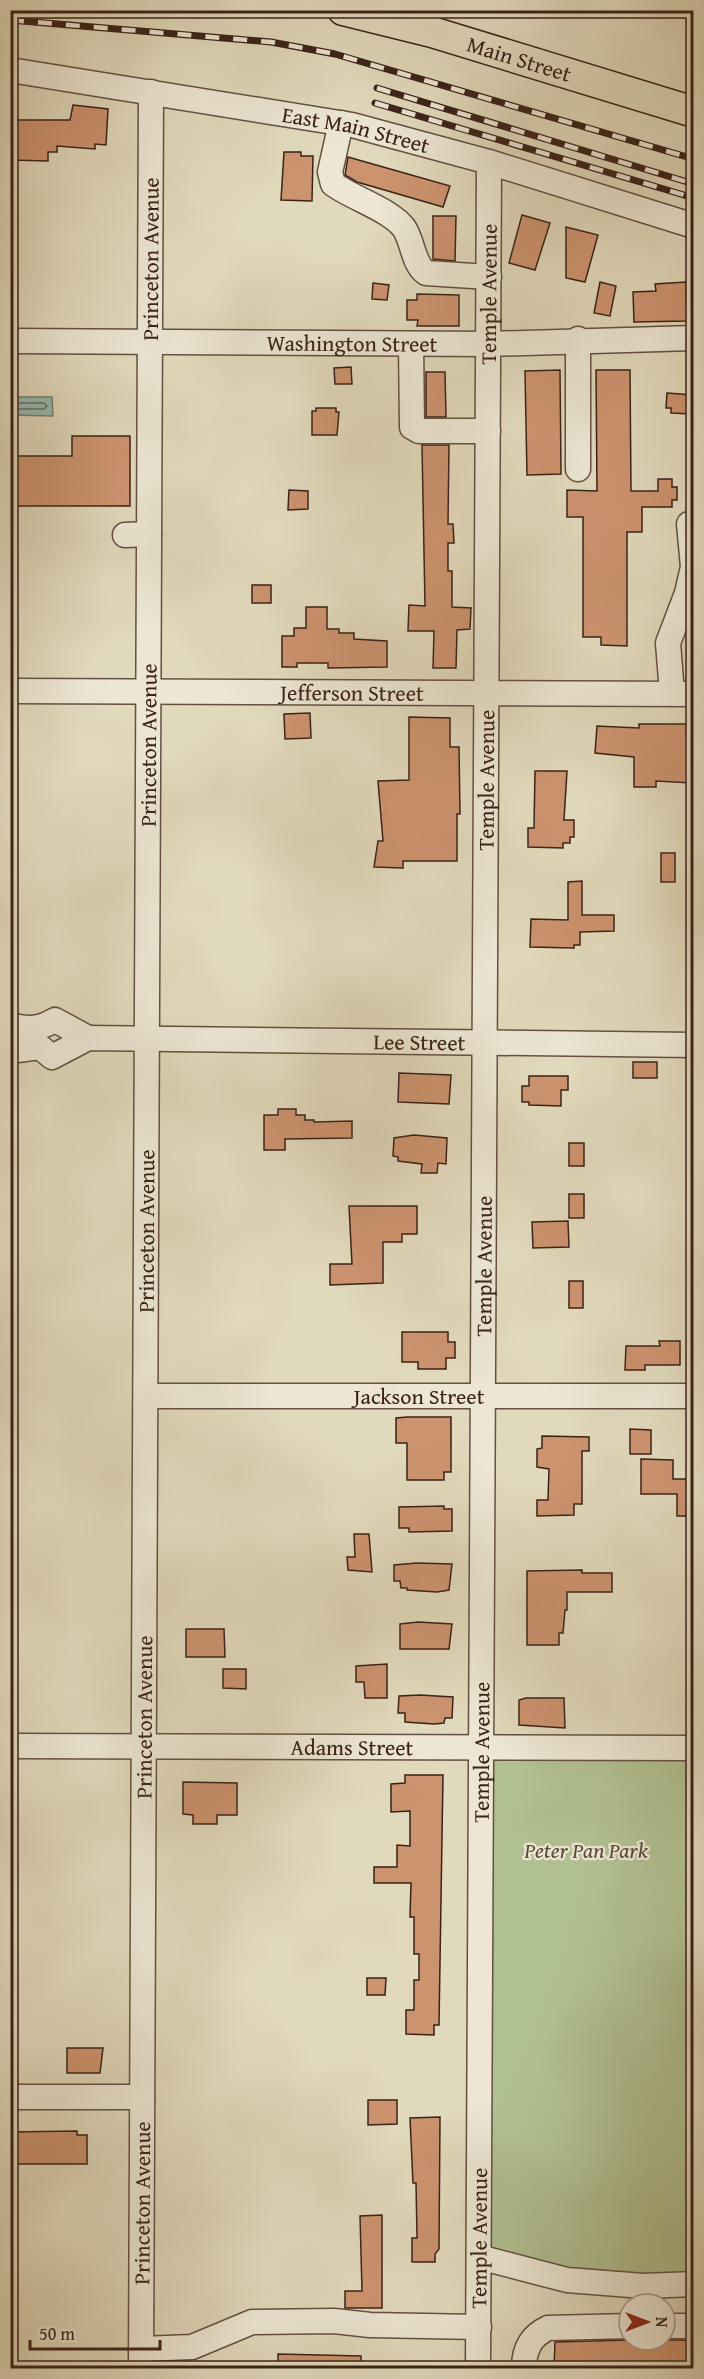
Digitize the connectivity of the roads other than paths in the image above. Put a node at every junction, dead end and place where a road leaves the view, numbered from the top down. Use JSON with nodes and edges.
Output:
{"nodes":[{"id":1,"x":343,"y":10,"type":"edge"},
{"id":2,"x":10,"y":70,"type":"edge"},
{"id":3,"x":151,"y":92,"type":"junction"},
{"id":4,"x":693,"y":112,"type":"edge"},
{"id":5,"x":340,"y":123,"type":"junction"},
{"id":6,"x":489,"y":162,"type":"junction"},
{"id":7,"x":693,"y":225,"type":"edge"},
{"id":8,"x":489,"y":277,"type":"junction"},
{"id":9,"x":693,"y":338,"type":"edge"},
{"id":10,"x":578,"y":339,"type":"junction"},
{"id":11,"x":10,"y":341,"type":"edge"},
{"id":12,"x":150,"y":342,"type":"junction"},
{"id":13,"x":411,"y":344,"type":"junction"},
{"id":14,"x":488,"y":344,"type":"junction"},
{"id":15,"x":488,"y":431,"type":"junction"},
{"id":16,"x":578,"y":469,"type":"dead end"},
{"id":17,"x":691,"y":523,"type":"edge"},
{"id":18,"x":149,"y":534,"type":"junction"},
{"id":19,"x":125,"y":535,"type":"dead end"},
{"id":20,"x":10,"y":691,"type":"edge"},
{"id":21,"x":149,"y":692,"type":"junction"},
{"id":22,"x":486,"y":693,"type":"junction"},
{"id":23,"x":683,"y":694,"type":"edge"},
{"id":24,"x":10,"y":1025,"type":"edge"},
{"id":25,"x":88,"y":1038,"type":"junction"},
{"id":26,"x":147,"y":1038,"type":"junction"},
{"id":27,"x":485,"y":1044,"type":"junction"},
{"id":28,"x":693,"y":1045,"type":"edge"},
{"id":29,"x":10,"y":1051,"type":"edge"},
{"id":30,"x":146,"y":1395,"type":"junction"},
{"id":31,"x":483,"y":1396,"type":"junction"},
{"id":32,"x":693,"y":1396,"type":"edge"},
{"id":33,"x":10,"y":1746,"type":"edge"},
{"id":34,"x":144,"y":1747,"type":"junction"},
{"id":35,"x":481,"y":1748,"type":"junction"},
{"id":36,"x":693,"y":1748,"type":"edge"},
{"id":37,"x":10,"y":2097,"type":"edge"},
{"id":38,"x":142,"y":2097,"type":"junction"},
{"id":39,"x":479,"y":2257,"type":"junction"},
{"id":40,"x":693,"y":2283,"type":"edge"},
{"id":41,"x":617,"y":2326,"type":"edge"},
{"id":42,"x":677,"y":2326,"type":"edge"},
{"id":43,"x":693,"y":2326,"type":"edge"},
{"id":44,"x":479,"y":2327,"type":"junction"},
{"id":45,"x":141,"y":2359,"type":"edge"},
{"id":46,"x":478,"y":2368,"type":"edge"},
{"id":47,"x":524,"y":2368,"type":"edge"}],
"edges":[{"from":1,"to":4,"type":"main road","name":"Main Street"},
{"from":2,"to":3,"type":"street","name":"East Main Street"},
{"from":3,"to":5,"type":"street","name":"East Main Street"},
{"from":3,"to":12,"type":"street","name":"Princeton Avenue"},
{"from":5,"to":6,"type":"street","name":"East Main Street"},
{"from":5,"to":8,"type":"street"},
{"from":6,"to":7,"type":"street","name":"East Main Street"},
{"from":6,"to":8,"type":"street","name":"Temple Avenue"},
{"from":8,"to":14,"type":"street","name":"Temple Avenue"},
{"from":9,"to":10,"type":"street","name":"Washington Street"},
{"from":10,"to":14,"type":"street","name":"Washington Street"},
{"from":10,"to":16,"type":"street"},
{"from":11,"to":12,"type":"street","name":"Washington Street"},
{"from":12,"to":13,"type":"street","name":"Washington Street"},
{"from":12,"to":18,"type":"street","name":"Princeton Avenue"},
{"from":13,"to":14,"type":"street","name":"Washington Street"},
{"from":13,"to":15,"type":"street"},
{"from":14,"to":15,"type":"street","name":"Temple Avenue"},
{"from":15,"to":22,"type":"street","name":"Temple Avenue"},
{"from":17,"to":23,"type":"street"},
{"from":18,"to":19,"type":"street"},
{"from":18,"to":21,"type":"street","name":"Princeton Avenue"},
{"from":20,"to":21,"type":"street","name":"Jefferson Street"},
{"from":21,"to":22,"type":"street","name":"Jefferson Street"},
{"from":21,"to":26,"type":"street","name":"Princeton Avenue"},
{"from":22,"to":23,"type":"street","name":"Jefferson Street"},
{"from":22,"to":27,"type":"street","name":"Temple Avenue"},
{"from":24,"to":25,"type":"street"},
{"from":25,"to":26,"type":"street","name":"Lee Street"},
{"from":25,"to":29,"type":"street"},
{"from":26,"to":27,"type":"street","name":"Lee Street"},
{"from":26,"to":30,"type":"street","name":"Princeton Avenue"},
{"from":27,"to":28,"type":"street","name":"Lee Street"},
{"from":27,"to":31,"type":"street","name":"Temple Avenue"},
{"from":30,"to":31,"type":"street","name":"Jackson Street"},
{"from":30,"to":34,"type":"street","name":"Princeton Avenue"},
{"from":31,"to":32,"type":"street","name":"Jackson Street"},
{"from":31,"to":35,"type":"street","name":"Temple Avenue"},
{"from":33,"to":34,"type":"street","name":"Adams Street"},
{"from":34,"to":35,"type":"street","name":"Adams Street"},
{"from":34,"to":38,"type":"street","name":"Princeton Avenue"},
{"from":35,"to":36,"type":"street","name":"Adams Street"},
{"from":35,"to":39,"type":"street","name":"Temple Avenue"},
{"from":37,"to":38,"type":"street"},
{"from":38,"to":45,"type":"street","name":"Princeton Avenue"},
{"from":39,"to":40,"type":"street"},
{"from":39,"to":44,"type":"street","name":"Temple Avenue"},
{"from":41,"to":47,"type":"street"},
{"from":42,"to":43,"type":"street"},
{"from":44,"to":45,"type":"street"},
{"from":44,"to":46,"type":"street","name":"Temple Avenue"}]}
